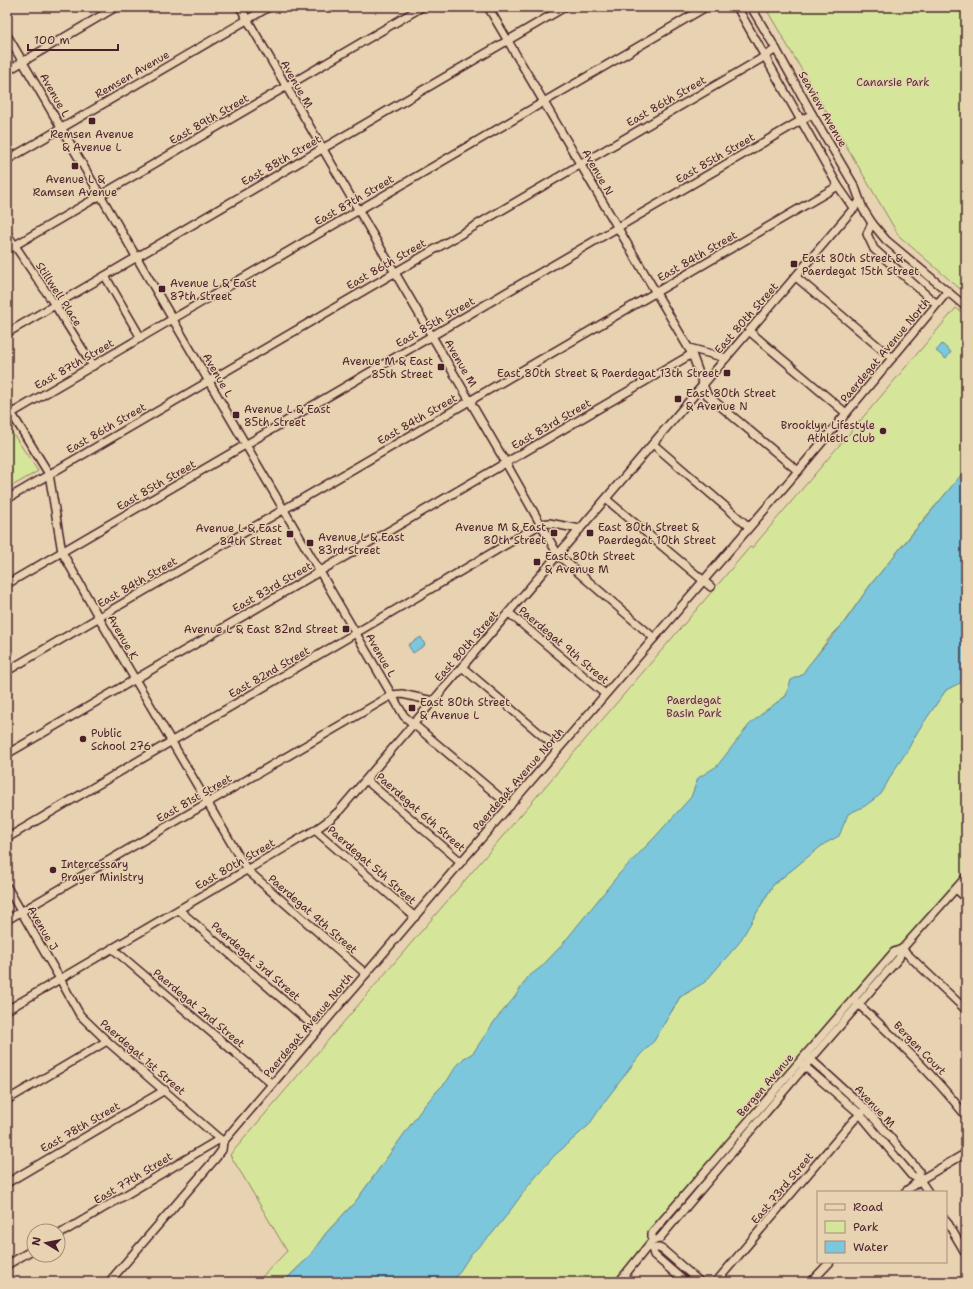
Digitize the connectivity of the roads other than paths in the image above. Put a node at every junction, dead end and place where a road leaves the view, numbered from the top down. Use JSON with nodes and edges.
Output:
{"nodes":[{"id":1,"x":116,"y":7,"type":"edge"},
{"id":2,"x":240,"y":7,"type":"edge"},
{"id":3,"x":269,"y":7,"type":"edge"},
{"id":4,"x":422,"y":7,"type":"edge"},
{"id":5,"x":488,"y":7,"type":"edge"},
{"id":6,"x":566,"y":7,"type":"edge"},
{"id":7,"x":706,"y":7,"type":"edge"},
{"id":8,"x":737,"y":7,"type":"edge"},
{"id":9,"x":751,"y":7,"type":"edge"},
{"id":10,"x":247,"y":20,"type":"junction"},
{"id":11,"x":7,"y":35,"type":"edge"},
{"id":12,"x":508,"y":40,"type":"junction"},
{"id":13,"x":776,"y":49,"type":"junction"},
{"id":14,"x":766,"y":56,"type":"junction"},
{"id":15,"x":23,"y":62,"type":"junction"},
{"id":16,"x":7,"y":71,"type":"edge"},
{"id":17,"x":286,"y":86,"type":"junction"},
{"id":18,"x":544,"y":102,"type":"junction"},
{"id":19,"x":812,"y":114,"type":"junction"},
{"id":20,"x":802,"y":120,"type":"junction"},
{"id":21,"x":62,"y":128,"type":"junction"},
{"id":22,"x":322,"y":148,"type":"junction"},
{"id":23,"x":7,"y":160,"type":"edge"},
{"id":24,"x":581,"y":164,"type":"junction"},
{"id":25,"x":838,"y":186,"type":"junction"},
{"id":26,"x":101,"y":195,"type":"junction"},
{"id":27,"x":860,"y":201,"type":"junction"},
{"id":28,"x":854,"y":208,"type":"junction"},
{"id":29,"x":359,"y":210,"type":"junction"},
{"id":30,"x":872,"y":223,"type":"junction"},
{"id":31,"x":618,"y":228,"type":"junction"},
{"id":32,"x":7,"y":234,"type":"edge"},
{"id":33,"x":14,"y":246,"type":"junction"},
{"id":34,"x":7,"y":250,"type":"edge"},
{"id":35,"x":137,"y":257,"type":"junction"},
{"id":36,"x":395,"y":272,"type":"junction"},
{"id":37,"x":105,"y":276,"type":"junction"},
{"id":38,"x":796,"y":277,"type":"junction"},
{"id":39,"x":948,"y":291,"type":"junction"},
{"id":40,"x":656,"y":292,"type":"junction"},
{"id":41,"x":938,"y":303,"type":"junction"},
{"id":42,"x":55,"y":305,"type":"junction"},
{"id":43,"x":966,"y":307,"type":"edge"},
{"id":44,"x":172,"y":319,"type":"junction"},
{"id":45,"x":749,"y":331,"type":"junction"},
{"id":46,"x":7,"y":333,"type":"edge"},
{"id":47,"x":433,"y":336,"type":"junction"},
{"id":48,"x":141,"y":338,"type":"junction"},
{"id":49,"x":690,"y":351,"type":"junction"},
{"id":50,"x":726,"y":358,"type":"junction"},
{"id":51,"x":892,"y":358,"type":"junction"},
{"id":52,"x":93,"y":366,"type":"junction"},
{"id":53,"x":208,"y":381,"type":"junction"},
{"id":54,"x":704,"y":384,"type":"junction"},
{"id":55,"x":470,"y":401,"type":"junction"},
{"id":56,"x":7,"y":406,"type":"edge"},
{"id":57,"x":12,"y":413,"type":"junction"},
{"id":58,"x":846,"y":413,"type":"junction"},
{"id":59,"x":653,"y":444,"type":"junction"},
{"id":60,"x":246,"y":445,"type":"junction"},
{"id":61,"x":506,"y":463,"type":"junction"},
{"id":62,"x":798,"y":471,"type":"junction"},
{"id":63,"x":49,"y":474,"type":"junction"},
{"id":64,"x":7,"y":499,"type":"edge"},
{"id":65,"x":606,"y":499,"type":"junction"},
{"id":66,"x":284,"y":510,"type":"junction"},
{"id":67,"x":541,"y":524,"type":"junction"},
{"id":68,"x":749,"y":527,"type":"junction"},
{"id":69,"x":580,"y":529,"type":"junction"},
{"id":70,"x":62,"y":552,"type":"junction"},
{"id":71,"x":558,"y":555,"type":"junction"},
{"id":72,"x":320,"y":571,"type":"junction"},
{"id":73,"x":703,"y":580,"type":"junction"},
{"id":74,"x":7,"y":584,"type":"edge"},
{"id":75,"x":712,"y":588,"type":"dead end"},
{"id":76,"x":509,"y":613,"type":"junction"},
{"id":77,"x":99,"y":618,"type":"junction"},
{"id":78,"x":356,"y":634,"type":"junction"},
{"id":79,"x":654,"y":638,"type":"junction"},
{"id":80,"x":462,"y":667,"type":"junction"},
{"id":81,"x":7,"y":671,"type":"edge"},
{"id":82,"x":135,"y":680,"type":"junction"},
{"id":83,"x":605,"y":694,"type":"junction"},
{"id":84,"x":392,"y":695,"type":"junction"},
{"id":85,"x":433,"y":701,"type":"junction"},
{"id":86,"x":414,"y":724,"type":"junction"},
{"id":87,"x":171,"y":742,"type":"junction"},
{"id":88,"x":558,"y":749,"type":"junction"},
{"id":89,"x":7,"y":754,"type":"edge"},
{"id":90,"x":366,"y":780,"type":"junction"},
{"id":91,"x":207,"y":804,"type":"junction"},
{"id":92,"x":510,"y":806,"type":"junction"},
{"id":93,"x":315,"y":830,"type":"junction"},
{"id":94,"x":7,"y":838,"type":"edge"},
{"id":95,"x":461,"y":862,"type":"junction"},
{"id":96,"x":247,"y":870,"type":"junction"},
{"id":97,"x":966,"y":877,"type":"edge"},
{"id":98,"x":7,"y":887,"type":"edge"},
{"id":99,"x":956,"y":889,"type":"junction"},
{"id":100,"x":966,"y":898,"type":"edge"},
{"id":101,"x":179,"y":910,"type":"junction"},
{"id":102,"x":21,"y":912,"type":"junction"},
{"id":103,"x":415,"y":918,"type":"junction"},
{"id":104,"x":7,"y":920,"type":"edge"},
{"id":105,"x":112,"y":948,"type":"junction"},
{"id":106,"x":902,"y":949,"type":"junction"},
{"id":107,"x":366,"y":974,"type":"junction"},
{"id":108,"x":60,"y":979,"type":"junction"},
{"id":109,"x":856,"y":1002,"type":"junction"},
{"id":110,"x":7,"y":1010,"type":"edge"},
{"id":111,"x":966,"y":1010,"type":"edge"},
{"id":112,"x":318,"y":1030,"type":"junction"},
{"id":113,"x":107,"y":1041,"type":"junction"},
{"id":114,"x":808,"y":1057,"type":"junction"},
{"id":115,"x":802,"y":1064,"type":"junction"},
{"id":116,"x":272,"y":1084,"type":"junction"},
{"id":117,"x":165,"y":1090,"type":"junction"},
{"id":118,"x":7,"y":1100,"type":"edge"},
{"id":119,"x":863,"y":1112,"type":"junction"},
{"id":120,"x":966,"y":1116,"type":"edge"},
{"id":121,"x":222,"y":1141,"type":"junction"},
{"id":122,"x":966,"y":1153,"type":"edge"},
{"id":123,"x":920,"y":1180,"type":"junction"},
{"id":124,"x":7,"y":1182,"type":"edge"},
{"id":125,"x":906,"y":1191,"type":"edge"},
{"id":126,"x":927,"y":1191,"type":"edge"},
{"id":127,"x":947,"y":1222,"type":"edge"},
{"id":128,"x":66,"y":1230,"type":"edge"},
{"id":129,"x":651,"y":1245,"type":"junction"},
{"id":130,"x":26,"y":1254,"type":"edge"},
{"id":131,"x":966,"y":1254,"type":"edge"},
{"id":132,"x":829,"y":1263,"type":"edge"},
{"id":133,"x":7,"y":1266,"type":"edge"},
{"id":134,"x":109,"y":1282,"type":"edge"},
{"id":135,"x":618,"y":1282,"type":"edge"},
{"id":136,"x":685,"y":1282,"type":"edge"},
{"id":137,"x":700,"y":1282,"type":"edge"},
{"id":138,"x":716,"y":1282,"type":"edge"},
{"id":139,"x":811,"y":1282,"type":"edge"}],
"edges":[{"from":1,"to":15,"type":"street"},
{"from":2,"to":10,"type":"street","name":"Avenue M"},
{"from":3,"to":10,"type":"street","name":"Remsen Avenue"},
{"from":4,"to":17,"type":"street","name":"East 89th Street"},
{"from":5,"to":12,"type":"street","name":"Avenue N"},
{"from":6,"to":12,"type":"street","name":"East 88th Street"},
{"from":7,"to":18,"type":"street","name":"East 87th Street"},
{"from":8,"to":14,"type":"street"},
{"from":9,"to":13,"type":"street","name":"Seaview Avenue"},
{"from":10,"to":17,"type":"street","name":"Avenue M"},
{"from":10,"to":21,"type":"street","name":"Remsen Avenue"},
{"from":11,"to":15,"type":"street","name":"Avenue L"},
{"from":12,"to":18,"type":"street","name":"Avenue N"},
{"from":12,"to":22,"type":"street","name":"East 88th Street"},
{"from":13,"to":14,"type":"street","name":"East 86th Street"},
{"from":13,"to":19,"type":"street","name":"Seaview Avenue"},
{"from":14,"to":20,"type":"street"},
{"from":14,"to":24,"type":"street","name":"East 86th Street"},
{"from":15,"to":16,"type":"street"},
{"from":15,"to":21,"type":"street","name":"Avenue L"},
{"from":17,"to":22,"type":"street","name":"Avenue M"},
{"from":17,"to":26,"type":"street","name":"East 89th Street"},
{"from":18,"to":24,"type":"street","name":"Avenue N"},
{"from":18,"to":29,"type":"street","name":"East 87th Street"},
{"from":19,"to":20,"type":"street","name":"East 85th Street"},
{"from":19,"to":27,"type":"street","name":"Seaview Avenue"},
{"from":20,"to":25,"type":"street"},
{"from":20,"to":31,"type":"street","name":"East 85th Street"},
{"from":21,"to":23,"type":"street","name":"Remsen Avenue"},
{"from":21,"to":26,"type":"street","name":"Avenue L"},
{"from":22,"to":29,"type":"street","name":"Avenue M"},
{"from":22,"to":35,"type":"street","name":"East 88th Street"},
{"from":24,"to":31,"type":"street","name":"Avenue N"},
{"from":24,"to":36,"type":"street","name":"East 86th Street"},
{"from":25,"to":28,"type":"street"},
{"from":25,"to":40,"type":"street","name":"East 84th Street"},
{"from":26,"to":33,"type":"street","name":"East 89th Street"},
{"from":26,"to":35,"type":"street","name":"Avenue L"},
{"from":27,"to":28,"type":"street","name":"East 80th Street"},
{"from":27,"to":30,"type":"street","name":"Seaview Avenue"},
{"from":28,"to":38,"type":"street","name":"East 80th Street"},
{"from":29,"to":36,"type":"street","name":"Avenue M"},
{"from":29,"to":44,"type":"street","name":"East 87th Street"},
{"from":30,"to":39,"type":"street","name":"Seaview Avenue"},
{"from":30,"to":41,"type":"street"},
{"from":31,"to":40,"type":"street","name":"Avenue N"},
{"from":31,"to":47,"type":"street","name":"East 85th Street"},
{"from":32,"to":33,"type":"street","name":"Stillwell Place"},
{"from":33,"to":34,"type":"street","name":"East 89th Street"},
{"from":33,"to":42,"type":"street","name":"Stillwell Place"},
{"from":35,"to":37,"type":"street","name":"East 88th Street"},
{"from":35,"to":44,"type":"street","name":"Avenue L"},
{"from":36,"to":47,"type":"street","name":"Avenue M"},
{"from":36,"to":53,"type":"street","name":"East 86th Street"},
{"from":37,"to":42,"type":"street","name":"East 88th Street"},
{"from":37,"to":48,"type":"street"},
{"from":38,"to":45,"type":"street","name":"East 80th Street"},
{"from":38,"to":51,"type":"street"},
{"from":39,"to":41,"type":"street","name":"Paerdegat Avenue North"},
{"from":39,"to":43,"type":"street","name":"Seaview Avenue"},
{"from":40,"to":49,"type":"street","name":"Avenue N"},
{"from":40,"to":55,"type":"street","name":"East 84th Street"},
{"from":41,"to":51,"type":"street","name":"Paerdegat Avenue North"},
{"from":42,"to":46,"type":"street","name":"East 88th Street"},
{"from":42,"to":52,"type":"street","name":"Stillwell Place"},
{"from":44,"to":48,"type":"street","name":"East 87th Street"},
{"from":44,"to":53,"type":"street","name":"Avenue L"},
{"from":45,"to":50,"type":"street","name":"East 80th Street"},
{"from":45,"to":58,"type":"street"},
{"from":47,"to":55,"type":"street","name":"Avenue M"},
{"from":47,"to":60,"type":"street","name":"East 85th Street"},
{"from":48,"to":52,"type":"street","name":"East 87th Street"},
{"from":49,"to":50,"type":"street"},
{"from":49,"to":54,"type":"street","name":"Avenue N"},
{"from":49,"to":61,"type":"street","name":"East 83rd Street"},
{"from":50,"to":54,"type":"street","name":"East 80th Street"},
{"from":51,"to":58,"type":"street","name":"Paerdegat Avenue North"},
{"from":52,"to":57,"type":"street","name":"East 87th Street"},
{"from":53,"to":60,"type":"street","name":"Avenue L"},
{"from":53,"to":63,"type":"street","name":"East 86th Street"},
{"from":54,"to":59,"type":"street","name":"East 80th Street"},
{"from":54,"to":62,"type":"street","name":"Avenue N"},
{"from":55,"to":61,"type":"street","name":"Avenue M"},
{"from":55,"to":66,"type":"street","name":"East 84th Street"},
{"from":56,"to":57,"type":"street","name":"Avenue K"},
{"from":57,"to":63,"type":"street","name":"Avenue K"},
{"from":58,"to":62,"type":"street","name":"Paerdegat Avenue North"},
{"from":59,"to":65,"type":"street","name":"East 80th Street"},
{"from":59,"to":68,"type":"street"},
{"from":60,"to":66,"type":"street","name":"Avenue L"},
{"from":60,"to":70,"type":"street","name":"East 85th Street"},
{"from":61,"to":67,"type":"street","name":"Avenue M"},
{"from":61,"to":72,"type":"street","name":"East 83rd Street"},
{"from":62,"to":68,"type":"street","name":"Paerdegat Avenue North"},
{"from":63,"to":64,"type":"street","name":"East 86th Street"},
{"from":63,"to":70,"type":"street","name":"Avenue K"},
{"from":65,"to":69,"type":"street","name":"East 80th Street"},
{"from":65,"to":73,"type":"street"},
{"from":66,"to":72,"type":"street","name":"Avenue L"},
{"from":66,"to":77,"type":"street","name":"East 84th Street"},
{"from":67,"to":69,"type":"street"},
{"from":67,"to":71,"type":"street","name":"Avenue M"},
{"from":67,"to":78,"type":"street","name":"East 82nd Street"},
{"from":68,"to":73,"type":"street","name":"Paerdegat Avenue North"},
{"from":69,"to":71,"type":"street","name":"East 80th Street"},
{"from":70,"to":74,"type":"street","name":"East 85th Street"},
{"from":70,"to":77,"type":"street","name":"Avenue K"},
{"from":71,"to":76,"type":"street","name":"East 80th Street"},
{"from":71,"to":79,"type":"street"},
{"from":72,"to":78,"type":"street","name":"Avenue L"},
{"from":72,"to":82,"type":"street","name":"East 83rd Street"},
{"from":73,"to":75,"type":"street"},
{"from":73,"to":79,"type":"street","name":"Paerdegat Avenue North"},
{"from":76,"to":80,"type":"street","name":"East 80th Street"},
{"from":76,"to":83,"type":"street","name":"Paerdegat 9th Street"},
{"from":77,"to":81,"type":"street","name":"East 84th Street"},
{"from":77,"to":82,"type":"street","name":"Avenue K"},
{"from":78,"to":84,"type":"street","name":"Avenue L"},
{"from":78,"to":87,"type":"street","name":"East 82nd Street"},
{"from":79,"to":83,"type":"street","name":"Paerdegat Avenue North"},
{"from":80,"to":85,"type":"street","name":"East 80th Street"},
{"from":80,"to":88,"type":"street"},
{"from":82,"to":87,"type":"street","name":"Avenue K"},
{"from":82,"to":89,"type":"street","name":"East 83rd Street"},
{"from":83,"to":88,"type":"street","name":"Paerdegat Avenue North"},
{"from":84,"to":85,"type":"street"},
{"from":84,"to":86,"type":"street","name":"Avenue L"},
{"from":84,"to":91,"type":"street","name":"East 81st Street"},
{"from":85,"to":86,"type":"street","name":"East 80th Street"},
{"from":86,"to":90,"type":"street","name":"East 80th Street"},
{"from":86,"to":92,"type":"street","name":"Avenue L"},
{"from":87,"to":91,"type":"street","name":"Avenue K"},
{"from":87,"to":94,"type":"street","name":"East 82nd Street"},
{"from":88,"to":92,"type":"street","name":"Paerdegat Avenue North"},
{"from":90,"to":93,"type":"street","name":"East 80th Street"},
{"from":90,"to":95,"type":"street","name":"Paerdegat 6th Street"},
{"from":91,"to":96,"type":"street","name":"Avenue K"},
{"from":91,"to":102,"type":"street","name":"East 81st Street"},
{"from":92,"to":95,"type":"street","name":"Paerdegat Avenue North"},
{"from":93,"to":96,"type":"street","name":"East 80th Street"},
{"from":93,"to":103,"type":"street","name":"Paerdegat 5th Street"},
{"from":95,"to":103,"type":"street","name":"Paerdegat Avenue North"},
{"from":96,"to":101,"type":"street","name":"East 80th Street"},
{"from":96,"to":107,"type":"street","name":"Paerdegat 4th Street"},
{"from":97,"to":99,"type":"street","name":"Bergen Avenue"},
{"from":98,"to":102,"type":"street","name":"Avenue J"},
{"from":99,"to":100,"type":"street"},
{"from":99,"to":106,"type":"street","name":"Bergen Avenue"},
{"from":101,"to":105,"type":"street","name":"East 80th Street"},
{"from":101,"to":112,"type":"street","name":"Paerdegat 3rd Street"},
{"from":102,"to":104,"type":"street","name":"East 81st Street"},
{"from":102,"to":108,"type":"street","name":"Avenue J"},
{"from":103,"to":107,"type":"street","name":"Paerdegat Avenue North"},
{"from":105,"to":108,"type":"street","name":"East 80th Street"},
{"from":105,"to":116,"type":"street","name":"Paerdegat 2nd Street"},
{"from":106,"to":109,"type":"street","name":"Bergen Avenue"},
{"from":106,"to":111,"type":"street"},
{"from":107,"to":112,"type":"street","name":"Paerdegat Avenue North"},
{"from":108,"to":110,"type":"street","name":"East 80th Street"},
{"from":108,"to":113,"type":"street","name":"Paerdegat 1st Street"},
{"from":109,"to":114,"type":"street","name":"Bergen Avenue"},
{"from":109,"to":120,"type":"street","name":"Bergen Court"},
{"from":112,"to":116,"type":"street","name":"Paerdegat Avenue North"},
{"from":113,"to":117,"type":"street","name":"Paerdegat 1st Street"},
{"from":113,"to":118,"type":"street"},
{"from":114,"to":115,"type":"street","name":"Bergen Avenue"},
{"from":114,"to":119,"type":"street","name":"Avenue M"},
{"from":115,"to":119,"type":"street","name":"Avenue M"},
{"from":115,"to":129,"type":"street","name":"Bergen Avenue"},
{"from":116,"to":121,"type":"street","name":"Paerdegat Avenue North"},
{"from":117,"to":121,"type":"street","name":"Paerdegat 1st Street"},
{"from":117,"to":124,"type":"street","name":"East 78th Street"},
{"from":119,"to":123,"type":"street","name":"Avenue M"},
{"from":119,"to":138,"type":"street","name":"East 73rd Street"},
{"from":121,"to":128,"type":"street","name":"East 77th Street"},
{"from":121,"to":134,"type":"street","name":"Paerdegat Avenue North"},
{"from":122,"to":123,"type":"street"},
{"from":123,"to":125,"type":"street"},
{"from":123,"to":126,"type":"street","name":"Avenue M"},
{"from":127,"to":131,"type":"street"},
{"from":129,"to":135,"type":"street","name":"Bergen Avenue"},
{"from":129,"to":136,"type":"street"},
{"from":129,"to":137,"type":"street"},
{"from":130,"to":133,"type":"street"},
{"from":132,"to":139,"type":"street"}]}
